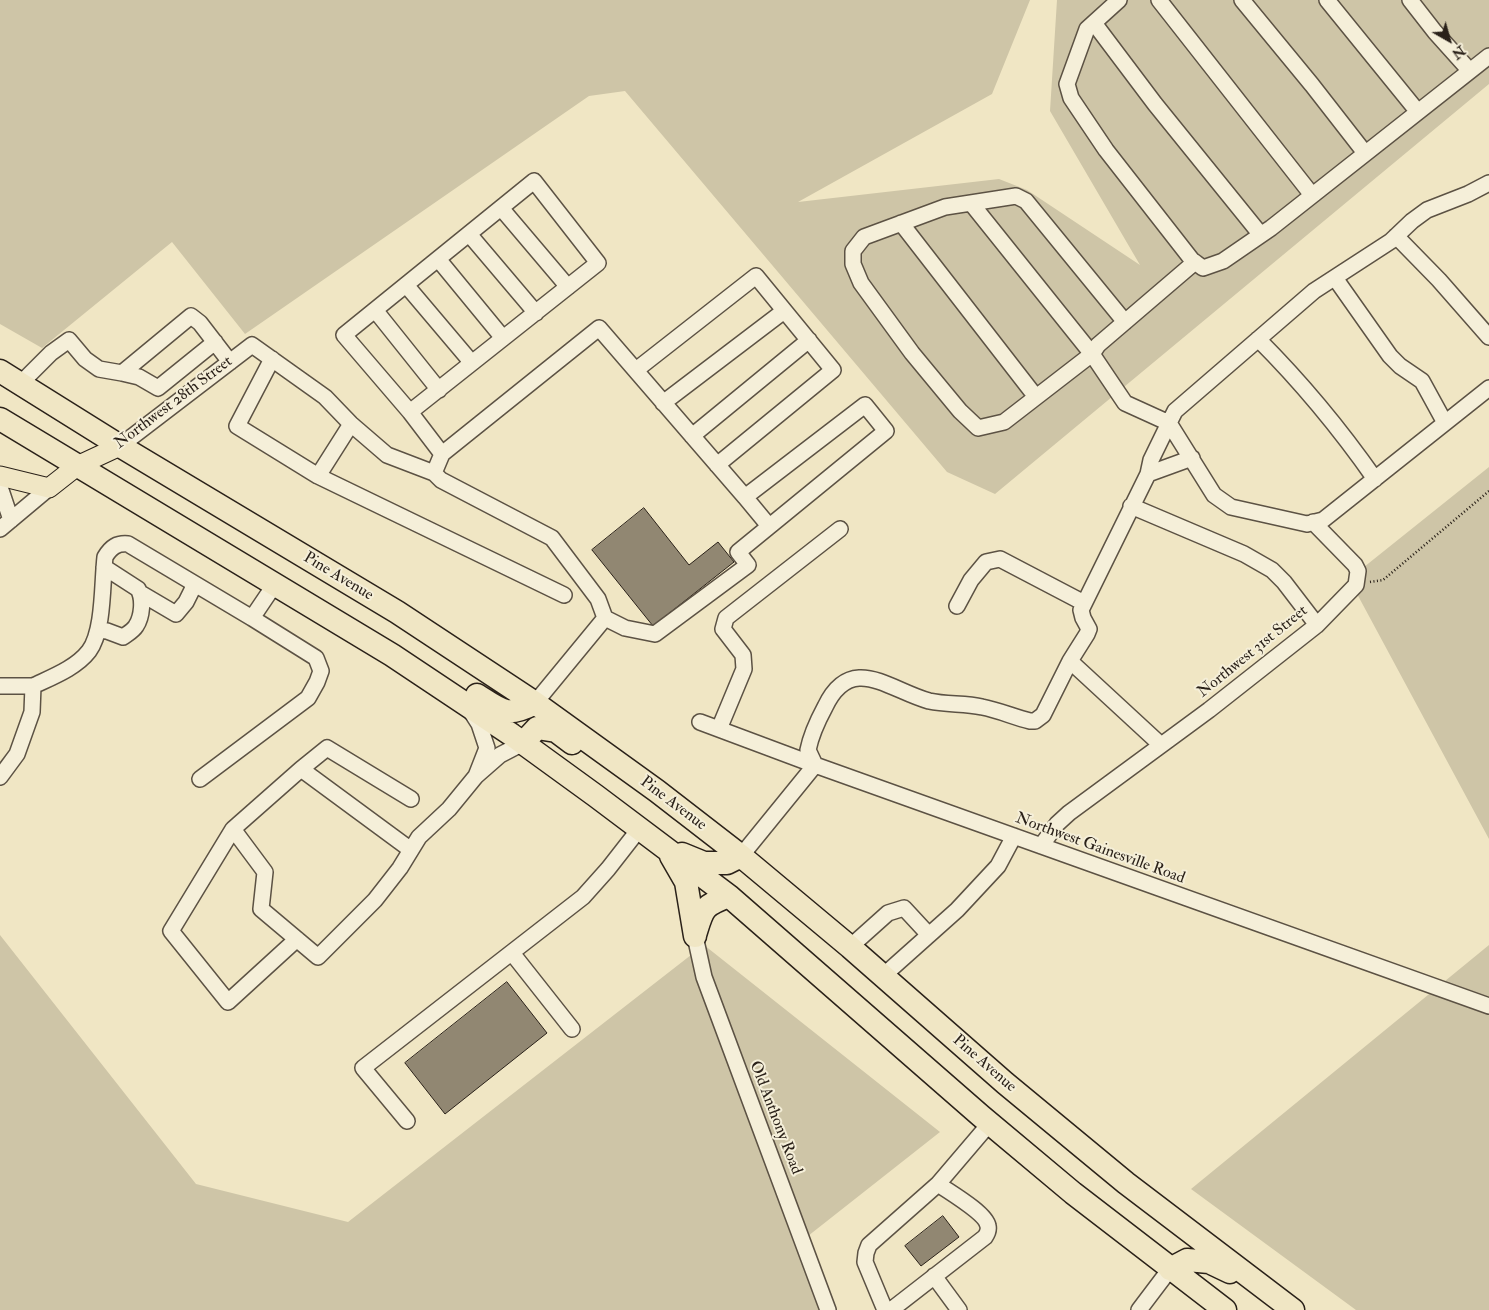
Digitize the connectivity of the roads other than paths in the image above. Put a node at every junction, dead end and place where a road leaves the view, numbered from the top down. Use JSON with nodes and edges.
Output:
{"nodes":[{"id":1,"x":1120,"y":0,"type":"edge"},
{"id":2,"x":1159,"y":0,"type":"edge"},
{"id":3,"x":1242,"y":0,"type":"edge"},
{"id":4,"x":1327,"y":0,"type":"edge"},
{"id":5,"x":1410,"y":0,"type":"edge"},
{"id":6,"x":1094,"y":23,"type":"junction"},
{"id":7,"x":1489,"y":56,"type":"edge"},
{"id":8,"x":1470,"y":71,"type":"junction"},
{"id":9,"x":1418,"y":112,"type":"junction"},
{"id":10,"x":1365,"y":153,"type":"junction"},
{"id":11,"x":1489,"y":182,"type":"edge"},
{"id":12,"x":1312,"y":195,"type":"junction"},
{"id":13,"x":971,"y":203,"type":"junction"},
{"id":14,"x":501,"y":208,"type":"junction"},
{"id":15,"x":901,"y":223,"type":"junction"},
{"id":16,"x":469,"y":234,"type":"junction"},
{"id":17,"x":1261,"y":235,"type":"junction"},
{"id":18,"x":1396,"y":236,"type":"junction"},
{"id":19,"x":438,"y":259,"type":"junction"},
{"id":20,"x":1195,"y":262,"type":"junction"},
{"id":21,"x":1336,"y":278,"type":"junction"},
{"id":22,"x":406,"y":284,"type":"junction"},
{"id":23,"x":568,"y":287,"type":"junction"},
{"id":24,"x":375,"y":310,"type":"junction"},
{"id":25,"x":784,"y":311,"type":"junction"},
{"id":26,"x":536,"y":313,"type":"junction"},
{"id":27,"x":1125,"y":322,"type":"junction"},
{"id":28,"x":1489,"y":337,"type":"edge"},
{"id":29,"x":503,"y":338,"type":"junction"},
{"id":30,"x":810,"y":340,"type":"junction"},
{"id":31,"x":1258,"y":340,"type":"junction"},
{"id":32,"x":215,"y":342,"type":"junction"},
{"id":33,"x":1092,"y":354,"type":"junction"},
{"id":34,"x":272,"y":359,"type":"junction"},
{"id":35,"x":230,"y":362,"type":"junction"},
{"id":36,"x":472,"y":363,"type":"junction"},
{"id":37,"x":636,"y":370,"type":"junction"},
{"id":38,"x":0,"y":371,"type":"edge"},
{"id":39,"x":122,"y":373,"type":"junction"},
{"id":40,"x":20,"y":384,"type":"junction"},
{"id":41,"x":158,"y":388,"type":"junction"},
{"id":42,"x":1489,"y":388,"type":"edge"},
{"id":43,"x":439,"y":390,"type":"junction"},
{"id":44,"x":1036,"y":397,"type":"junction"},
{"id":45,"x":663,"y":403,"type":"junction"},
{"id":46,"x":172,"y":406,"type":"junction"},
{"id":47,"x":410,"y":412,"type":"junction"},
{"id":48,"x":0,"y":418,"type":"edge"},
{"id":49,"x":1169,"y":423,"type":"junction"},
{"id":50,"x":1445,"y":423,"type":"junction"},
{"id":51,"x":351,"y":424,"type":"junction"},
{"id":52,"x":692,"y":436,"type":"junction"},
{"id":53,"x":120,"y":446,"type":"junction"},
{"id":54,"x":442,"y":454,"type":"junction"},
{"id":55,"x":1192,"y":458,"type":"junction"},
{"id":56,"x":717,"y":465,"type":"junction"},
{"id":57,"x":77,"y":466,"type":"junction"},
{"id":58,"x":434,"y":473,"type":"junction"},
{"id":59,"x":1148,"y":474,"type":"junction"},
{"id":60,"x":0,"y":476,"type":"edge"},
{"id":61,"x":318,"y":476,"type":"junction"},
{"id":62,"x":1375,"y":479,"type":"junction"},
{"id":63,"x":0,"y":487,"type":"edge"},
{"id":64,"x":49,"y":488,"type":"junction"},
{"id":65,"x":745,"y":497,"type":"junction"},
{"id":66,"x":1131,"y":506,"type":"junction"},
{"id":67,"x":1313,"y":522,"type":"junction"},
{"id":68,"x":5,"y":525,"type":"edge"},
{"id":69,"x":769,"y":526,"type":"junction"},
{"id":70,"x":840,"y":529,"type":"dead end"},
{"id":71,"x":104,"y":567,"type":"junction"},
{"id":72,"x":195,"y":584,"type":"junction"},
{"id":73,"x":274,"y":584,"type":"junction"},
{"id":74,"x":142,"y":594,"type":"junction"},
{"id":75,"x":564,"y":595,"type":"dead end"},
{"id":76,"x":1084,"y":603,"type":"junction"},
{"id":77,"x":958,"y":606,"type":"dead end"},
{"id":78,"x":252,"y":618,"type":"junction"},
{"id":79,"x":330,"y":618,"type":"junction"},
{"id":80,"x":605,"y":618,"type":"junction"},
{"id":81,"x":1317,"y":625,"type":"junction"},
{"id":82,"x":99,"y":630,"type":"junction"},
{"id":83,"x":1070,"y":661,"type":"junction"},
{"id":84,"x":0,"y":686,"type":"edge"},
{"id":85,"x":33,"y":686,"type":"junction"},
{"id":86,"x":535,"y":703,"type":"junction"},
{"id":87,"x":468,"y":706,"type":"junction"},
{"id":88,"x":700,"y":722,"type":"dead end"},
{"id":89,"x":719,"y":728,"type":"junction"},
{"id":90,"x":522,"y":743,"type":"junction"},
{"id":91,"x":1161,"y":745,"type":"junction"},
{"id":92,"x":815,"y":765,"type":"junction"},
{"id":93,"x":301,"y":769,"type":"junction"},
{"id":94,"x":476,"y":776,"type":"junction"},
{"id":95,"x":0,"y":777,"type":"edge"},
{"id":96,"x":200,"y":780,"type":"dead end"},
{"id":97,"x":657,"y":790,"type":"junction"},
{"id":98,"x":411,"y":799,"type":"dead end"},
{"id":99,"x":640,"y":828,"type":"junction"},
{"id":100,"x":233,"y":829,"type":"junction"},
{"id":101,"x":1014,"y":836,"type":"junction"},
{"id":102,"x":1041,"y":846,"type":"junction"},
{"id":103,"x":667,"y":848,"type":"junction"},
{"id":104,"x":411,"y":850,"type":"junction"},
{"id":105,"x":741,"y":856,"type":"junction"},
{"id":106,"x":729,"y":896,"type":"junction"},
{"id":107,"x":929,"y":935,"type":"junction"},
{"id":108,"x":695,"y":936,"type":"junction"},
{"id":109,"x":297,"y":939,"type":"junction"},
{"id":110,"x":850,"y":947,"type":"junction"},
{"id":111,"x":512,"y":953,"type":"junction"},
{"id":112,"x":883,"y":976,"type":"junction"},
{"id":113,"x":1489,"y":1006,"type":"edge"},
{"id":114,"x":572,"y":1029,"type":"dead end"},
{"id":115,"x":407,"y":1121,"type":"dead end"},
{"id":116,"x":990,"y":1123,"type":"junction"},
{"id":117,"x":938,"y":1184,"type":"junction"},
{"id":118,"x":1170,"y":1269,"type":"junction"},
{"id":119,"x":934,"y":1276,"type":"junction"},
{"id":120,"x":1261,"y":1286,"type":"junction"},
{"id":121,"x":828,"y":1310,"type":"edge"},
{"id":122,"x":884,"y":1310,"type":"edge"},
{"id":123,"x":891,"y":1310,"type":"edge"},
{"id":124,"x":959,"y":1310,"type":"edge"},
{"id":125,"x":1139,"y":1310,"type":"edge"},
{"id":126,"x":1225,"y":1310,"type":"edge"},
{"id":127,"x":1293,"y":1310,"type":"edge"}],
"edges":[{"from":1,"to":6,"type":"street"},
{"from":2,"to":12,"type":"street"},
{"from":3,"to":10,"type":"street"},
{"from":4,"to":9,"type":"street"},
{"from":5,"to":8,"type":"street"},
{"from":6,"to":17,"type":"street"},
{"from":6,"to":20,"type":"street"},
{"from":7,"to":8,"type":"street"},
{"from":8,"to":9,"type":"street"},
{"from":9,"to":10,"type":"street"},
{"from":10,"to":12,"type":"street"},
{"from":11,"to":18,"type":"street"},
{"from":12,"to":17,"type":"street"},
{"from":13,"to":15,"type":"street"},
{"from":13,"to":27,"type":"street"},
{"from":13,"to":33,"type":"street"},
{"from":14,"to":16,"type":"street"},
{"from":14,"to":23,"type":"street"},
{"from":14,"to":23,"type":"street"},
{"from":15,"to":44,"type":"street"},
{"from":15,"to":44,"type":"street"},
{"from":16,"to":19,"type":"street"},
{"from":16,"to":26,"type":"street"},
{"from":17,"to":20,"type":"street"},
{"from":18,"to":21,"type":"street"},
{"from":18,"to":28,"type":"street"},
{"from":19,"to":22,"type":"street"},
{"from":19,"to":29,"type":"street"},
{"from":20,"to":27,"type":"street"},
{"from":21,"to":31,"type":"street"},
{"from":21,"to":50,"type":"street"},
{"from":22,"to":24,"type":"street"},
{"from":22,"to":36,"type":"street"},
{"from":23,"to":26,"type":"street"},
{"from":24,"to":43,"type":"street"},
{"from":24,"to":47,"type":"street"},
{"from":25,"to":30,"type":"street"},
{"from":25,"to":37,"type":"street"},
{"from":25,"to":45,"type":"street"},
{"from":26,"to":29,"type":"street"},
{"from":27,"to":33,"type":"street"},
{"from":29,"to":36,"type":"street"},
{"from":30,"to":52,"type":"street"},
{"from":30,"to":56,"type":"street"},
{"from":31,"to":49,"type":"street"},
{"from":31,"to":62,"type":"street"},
{"from":32,"to":35,"type":"street"},
{"from":32,"to":39,"type":"street"},
{"from":32,"to":41,"type":"street"},
{"from":33,"to":44,"type":"street"},
{"from":33,"to":49,"type":"street"},
{"from":34,"to":35,"type":"street","name":"Northwest 28th Street"},
{"from":34,"to":51,"type":"street"},
{"from":34,"to":61,"type":"street"},
{"from":35,"to":46,"type":"street","name":"Northwest 28th Street"},
{"from":36,"to":43,"type":"street"},
{"from":37,"to":45,"type":"street"},
{"from":37,"to":54,"type":"street"},
{"from":38,"to":40,"type":"highway","name":"Pine Avenue"},
{"from":39,"to":40,"type":"street"},
{"from":39,"to":41,"type":"street"},
{"from":40,"to":53,"type":"highway","name":"Pine Avenue"},
{"from":41,"to":46,"type":"street"},
{"from":42,"to":50,"type":"street"},
{"from":43,"to":47,"type":"street"},
{"from":45,"to":52,"type":"street"},
{"from":46,"to":53,"type":"street","name":"Northwest 28th Street"},
{"from":47,"to":54,"type":"street"},
{"from":48,"to":57,"type":"highway"},
{"from":49,"to":55,"type":"street"},
{"from":49,"to":59,"type":"street"},
{"from":50,"to":62,"type":"street"},
{"from":51,"to":58,"type":"street"},
{"from":51,"to":61,"type":"street"},
{"from":52,"to":56,"type":"street"},
{"from":53,"to":57,"type":"main road","name":"Northwest 28th Street"},
{"from":53,"to":86,"type":"highway","name":"Pine Avenue"},
{"from":54,"to":58,"type":"street"},
{"from":55,"to":59,"type":"street"},
{"from":55,"to":67,"type":"street"},
{"from":56,"to":65,"type":"street"},
{"from":57,"to":64,"type":"main road","name":"Northwest 28th Street"},
{"from":57,"to":73,"type":"highway"},
{"from":58,"to":80,"type":"street"},
{"from":59,"to":66,"type":"street"},
{"from":60,"to":64,"type":"main road"},
{"from":61,"to":75,"type":"street"},
{"from":62,"to":67,"type":"street"},
{"from":63,"to":68,"type":"street"},
{"from":64,"to":68,"type":"street","name":"Northwest 28th Street"},
{"from":65,"to":69,"type":"street"},
{"from":65,"to":69,"type":"street"},
{"from":66,"to":76,"type":"street"},
{"from":66,"to":81,"type":"street"},
{"from":67,"to":81,"type":"street","name":"Northwest 31st Street"},
{"from":69,"to":80,"type":"street"},
{"from":70,"to":89,"type":"street"},
{"from":71,"to":72,"type":"street"},
{"from":71,"to":74,"type":"street"},
{"from":71,"to":82,"type":"street"},
{"from":72,"to":74,"type":"street"},
{"from":72,"to":78,"type":"street"},
{"from":73,"to":78,"type":"street"},
{"from":73,"to":79,"type":"highway"},
{"from":74,"to":82,"type":"street"},
{"from":76,"to":77,"type":"street"},
{"from":76,"to":83,"type":"street"},
{"from":78,"to":96,"type":"street"},
{"from":79,"to":86,"type":"highway"},
{"from":79,"to":87,"type":"highway"},
{"from":80,"to":86,"type":"street"},
{"from":81,"to":91,"type":"street","name":"Northwest 31st Street"},
{"from":82,"to":85,"type":"street"},
{"from":83,"to":91,"type":"street"},
{"from":83,"to":92,"type":"street"},
{"from":84,"to":85,"type":"street"},
{"from":85,"to":95,"type":"street"},
{"from":86,"to":97,"type":"highway","name":"Pine Avenue"},
{"from":87,"to":90,"type":"highway"},
{"from":87,"to":94,"type":"street"},
{"from":88,"to":89,"type":"street","name":"Northwest Gainesville Road"},
{"from":89,"to":92,"type":"street","name":"Northwest Gainesville Road"},
{"from":90,"to":94,"type":"street"},
{"from":90,"to":97,"type":"highway"},
{"from":90,"to":99,"type":"highway"},
{"from":91,"to":102,"type":"street","name":"Northwest 31st Street"},
{"from":92,"to":101,"type":"street","name":"Northwest Gainesville Road"},
{"from":92,"to":105,"type":"street"},
{"from":93,"to":98,"type":"street"},
{"from":93,"to":100,"type":"street"},
{"from":93,"to":104,"type":"street"},
{"from":94,"to":104,"type":"street"},
{"from":97,"to":105,"type":"highway","name":"Pine Avenue"},
{"from":99,"to":103,"type":"highway"},
{"from":99,"to":111,"type":"street"},
{"from":100,"to":109,"type":"street"},
{"from":100,"to":109,"type":"street"},
{"from":101,"to":102,"type":"street","name":"Northwest Gainesville Road"},
{"from":101,"to":107,"type":"street"},
{"from":102,"to":113,"type":"street","name":"Northwest Gainesville Road"},
{"from":103,"to":105,"type":"highway"},
{"from":103,"to":106,"type":"highway"},
{"from":103,"to":108,"type":"highway"},
{"from":104,"to":109,"type":"street"},
{"from":105,"to":110,"type":"highway","name":"Pine Avenue"},
{"from":106,"to":108,"type":"highway"},
{"from":106,"to":116,"type":"highway"},
{"from":107,"to":110,"type":"street"},
{"from":107,"to":112,"type":"street"},
{"from":108,"to":121,"type":"street","name":"Old Anthony Road"},
{"from":110,"to":112,"type":"highway","name":"Pine Avenue"},
{"from":111,"to":114,"type":"street"},
{"from":111,"to":115,"type":"street"},
{"from":112,"to":120,"type":"highway","name":"Pine Avenue"},
{"from":116,"to":117,"type":"street"},
{"from":116,"to":118,"type":"highway"},
{"from":117,"to":119,"type":"street"},
{"from":117,"to":122,"type":"street"},
{"from":118,"to":120,"type":"highway"},
{"from":118,"to":125,"type":"street"},
{"from":118,"to":126,"type":"highway"},
{"from":119,"to":123,"type":"street"},
{"from":119,"to":124,"type":"street"},
{"from":120,"to":127,"type":"highway","name":"Pine Avenue"}]}
